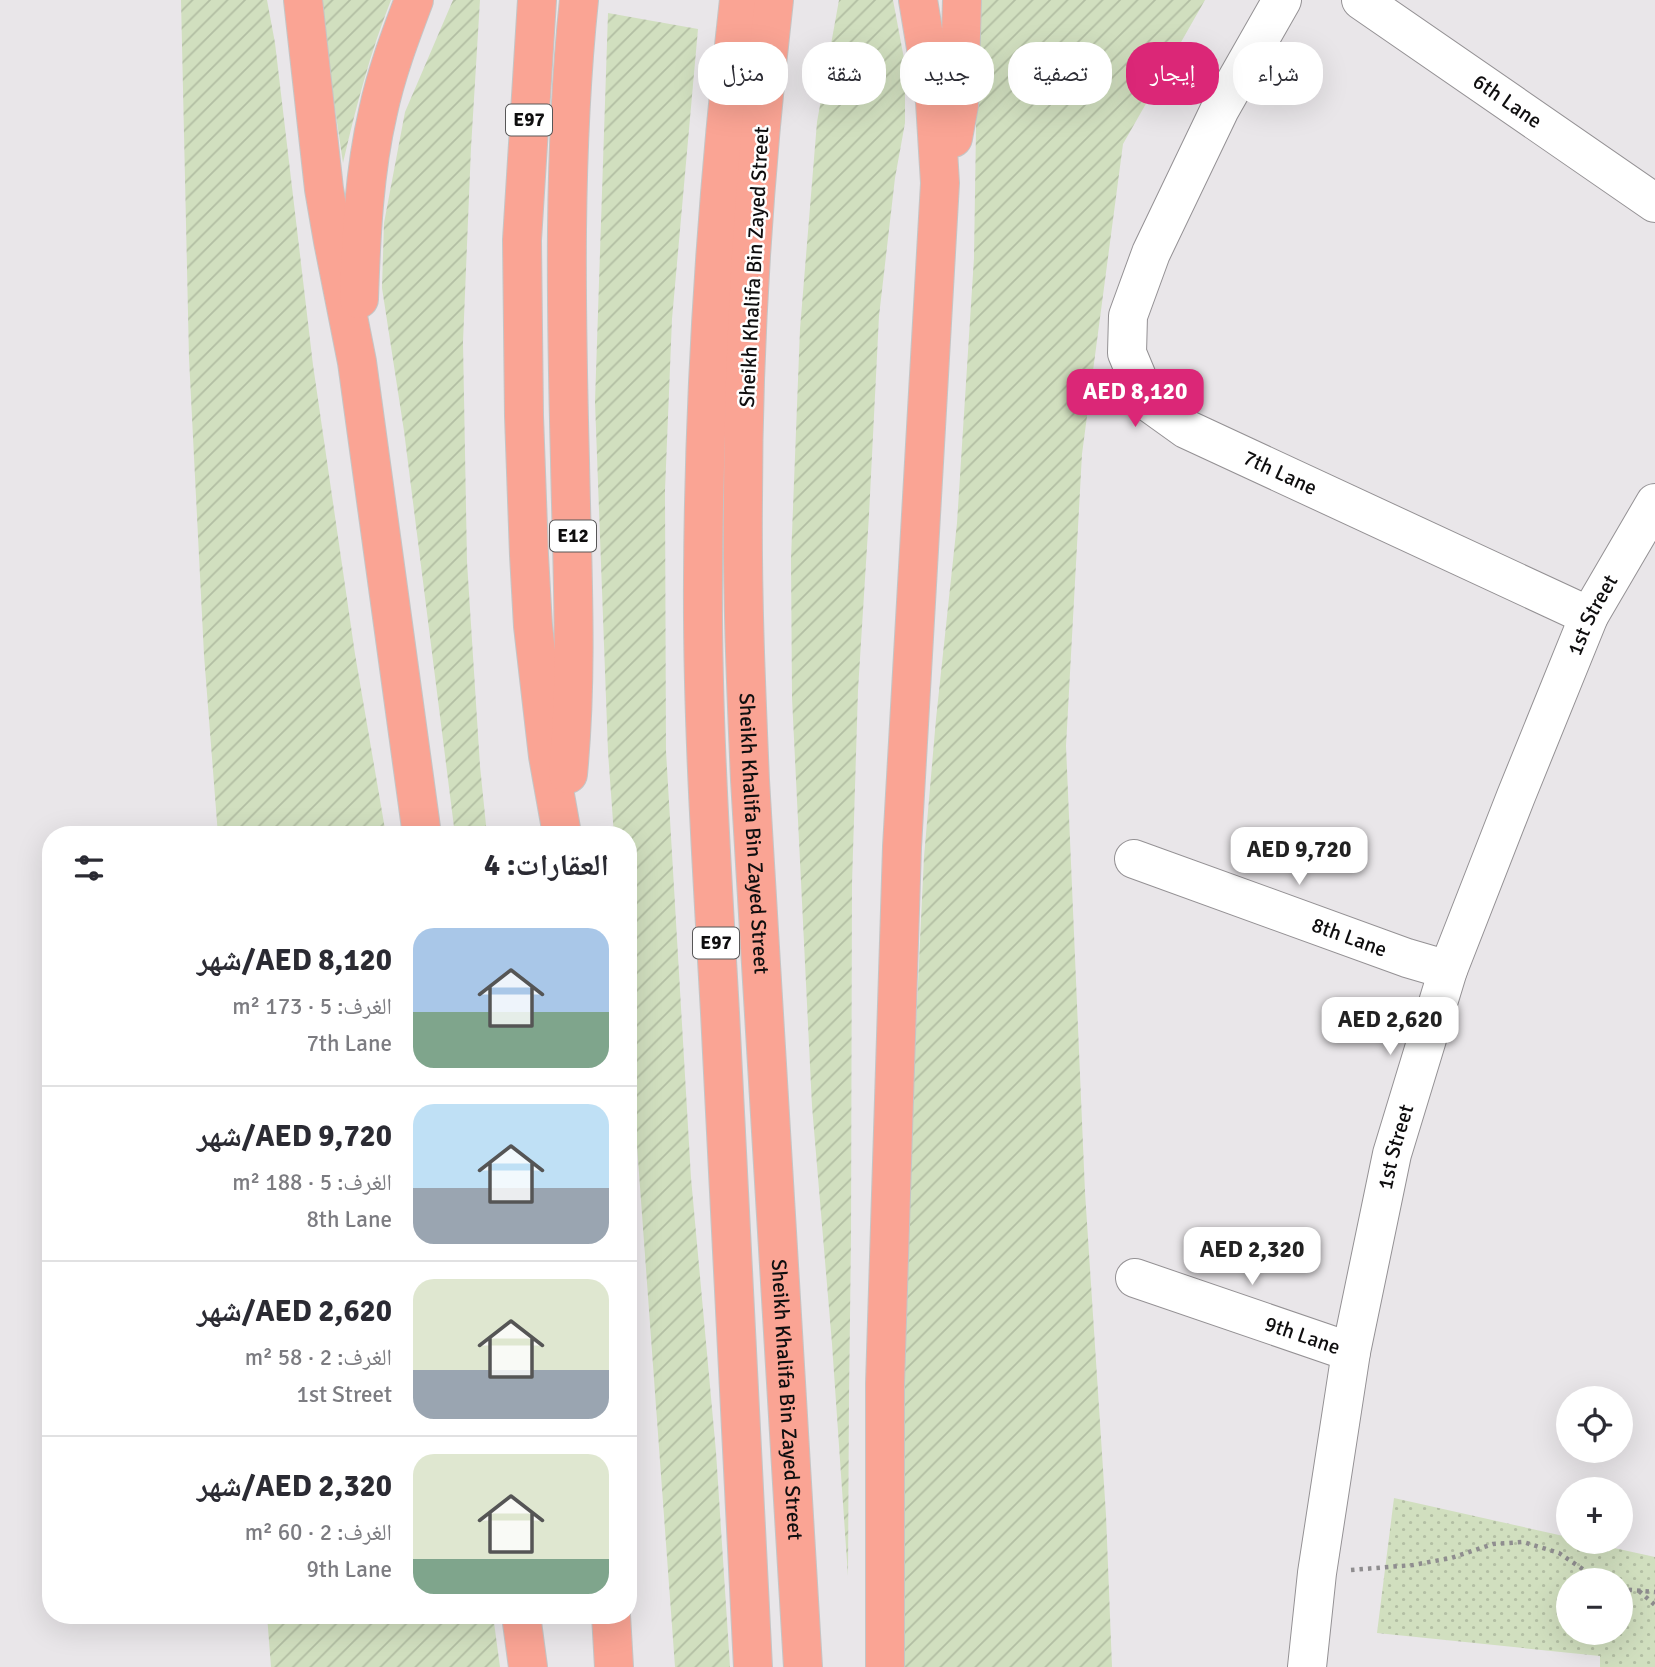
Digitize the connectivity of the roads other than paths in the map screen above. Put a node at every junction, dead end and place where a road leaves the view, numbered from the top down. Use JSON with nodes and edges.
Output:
{"nodes":[{"id":1,"x":303,"y":0,"type":"edge"},
{"id":2,"x":414,"y":0,"type":"edge"},
{"id":3,"x":537,"y":0,"type":"edge"},
{"id":4,"x":579,"y":0,"type":"edge"},
{"id":5,"x":739,"y":0,"type":"edge"},
{"id":6,"x":774,"y":0,"type":"edge"},
{"id":7,"x":918,"y":0,"type":"edge"},
{"id":8,"x":962,"y":0,"type":"edge"},
{"id":9,"x":1282,"y":0,"type":"edge"},
{"id":10,"x":1361,"y":0,"type":"edge"},
{"id":11,"x":940,"y":183,"type":"junction"},
{"id":12,"x":1655,"y":203,"type":"edge"},
{"id":13,"x":736,"y":224,"type":"junction"},
{"id":14,"x":357,"y":362,"type":"junction"},
{"id":15,"x":1655,"y":503,"type":"edge"},
{"id":16,"x":1589,"y":616,"type":"junction"},
{"id":17,"x":421,"y":826,"type":"edge"},
{"id":18,"x":561,"y":826,"type":"edge"},
{"id":19,"x":563,"y":826,"type":"edge"},
{"id":20,"x":1134,"y":859,"type":"dead end"},
{"id":21,"x":1448,"y":970,"type":"junction"},
{"id":22,"x":1135,"y":1278,"type":"dead end"},
{"id":23,"x":1351,"y":1352,"type":"junction"},
{"id":24,"x":522,"y":1624,"type":"edge"},
{"id":25,"x":612,"y":1624,"type":"edge"},
{"id":26,"x":528,"y":1667,"type":"edge"},
{"id":27,"x":614,"y":1667,"type":"edge"},
{"id":28,"x":753,"y":1667,"type":"edge"},
{"id":29,"x":803,"y":1667,"type":"edge"},
{"id":30,"x":886,"y":1667,"type":"edge"},
{"id":31,"x":1307,"y":1667,"type":"edge"}],
"edges":[{"from":1,"to":14,"type":"highway"},
{"from":2,"to":14,"type":"highway"},
{"from":3,"to":18,"type":"highway","number":"E97"},
{"from":4,"to":19,"type":"highway","number":"E12"},
{"from":5,"to":13,"type":"highway","number":"E97"},
{"from":6,"to":13,"type":"highway","name":"Sheikh Khalifa Bin Zayed Street"},
{"from":7,"to":11,"type":"highway"},
{"from":8,"to":11,"type":"highway"},
{"from":9,"to":16,"type":"street","name":"7th Lane"},
{"from":10,"to":12,"type":"street","name":"6th Lane"},
{"from":11,"to":30,"type":"highway"},
{"from":13,"to":28,"type":"highway","number":"E97"},
{"from":13,"to":29,"type":"highway","name":"Sheikh Khalifa Bin Zayed Street"},
{"from":14,"to":17,"type":"highway"},
{"from":15,"to":16,"type":"street","name":"1st Street"},
{"from":16,"to":21,"type":"street","name":"1st Street"},
{"from":20,"to":21,"type":"street","name":"8th Lane"},
{"from":21,"to":23,"type":"street","name":"1st Street"},
{"from":22,"to":23,"type":"street","name":"9th Lane"},
{"from":23,"to":31,"type":"street","name":"1st Street"},
{"from":24,"to":26,"type":"highway"},
{"from":25,"to":27,"type":"highway"}]}
